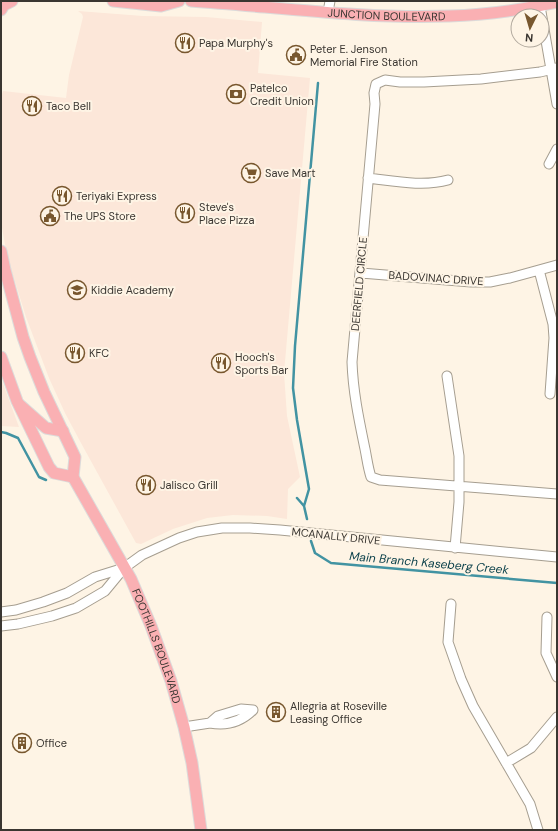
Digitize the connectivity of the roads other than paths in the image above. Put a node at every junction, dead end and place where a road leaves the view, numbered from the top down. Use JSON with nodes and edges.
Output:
{"nodes":[{"id":1,"x":12,"y":1,"type":"edge"},
{"id":2,"x":113,"y":1,"type":"edge"},
{"id":3,"x":178,"y":1,"type":"edge"},
{"id":4,"x":191,"y":1,"type":"edge"},
{"id":5,"x":330,"y":1,"type":"edge"},
{"id":6,"x":557,"y":2,"type":"edge"},
{"id":7,"x":540,"y":6,"type":"junction"},
{"id":8,"x":1,"y":10,"type":"edge"},
{"id":9,"x":328,"y":12,"type":"junction"},
{"id":10,"x":554,"y":69,"type":"edge"},
{"id":11,"x":557,"y":104,"type":"edge"},
{"id":12,"x":557,"y":149,"type":"edge"},
{"id":13,"x":548,"y":164,"type":"dead end"},
{"id":14,"x":368,"y":178,"type":"junction"},
{"id":15,"x":448,"y":180,"type":"dead end"},
{"id":16,"x":1,"y":250,"type":"edge"},
{"id":17,"x":557,"y":265,"type":"edge"},
{"id":18,"x":3,"y":268,"type":"edge"},
{"id":19,"x":539,"y":270,"type":"junction"},
{"id":20,"x":361,"y":273,"type":"junction"},
{"id":21,"x":1,"y":358,"type":"edge"},
{"id":22,"x":447,"y":376,"type":"dead end"},
{"id":23,"x":550,"y":394,"type":"dead end"},
{"id":24,"x":17,"y":402,"type":"junction"},
{"id":25,"x":63,"y":431,"type":"junction"},
{"id":26,"x":73,"y":477,"type":"junction"},
{"id":27,"x":460,"y":487,"type":"junction"},
{"id":28,"x":557,"y":494,"type":"edge"},
{"id":29,"x":455,"y":548,"type":"junction"},
{"id":30,"x":557,"y":557,"type":"edge"},
{"id":31,"x":124,"y":568,"type":"junction"},
{"id":32,"x":451,"y":604,"type":"dead end"},
{"id":33,"x":1,"y":612,"type":"edge"},
{"id":34,"x":547,"y":617,"type":"dead end"},
{"id":35,"x":1,"y":626,"type":"edge"},
{"id":36,"x":557,"y":677,"type":"edge"},
{"id":37,"x":253,"y":710,"type":"dead end"},
{"id":38,"x":557,"y":717,"type":"edge"},
{"id":39,"x":184,"y":727,"type":"junction"},
{"id":40,"x":506,"y":763,"type":"junction"},
{"id":41,"x":201,"y":830,"type":"edge"},
{"id":42,"x":538,"y":830,"type":"edge"}],
"edges":[{"from":1,"to":8,"type":"main road"},
{"from":2,"to":3,"type":"main road"},
{"from":4,"to":9,"type":"main road","name":"JUNCTION BOULEVARD"},
{"from":5,"to":9,"type":"street"},
{"from":6,"to":7,"type":"main road","name":"JUNCTION BOULEVARD"},
{"from":7,"to":9,"type":"main road","name":"JUNCTION BOULEVARD"},
{"from":7,"to":10,"type":"street"},
{"from":10,"to":11,"type":"street"},
{"from":10,"to":14,"type":"street","name":"DEERFIELD CIRCLE"},
{"from":12,"to":13,"type":"street"},
{"from":14,"to":15,"type":"street"},
{"from":14,"to":20,"type":"street","name":"DEERFIELD CIRCLE"},
{"from":16,"to":18,"type":"main road"},
{"from":17,"to":19,"type":"street","name":"BADOVINAC DRIVE"},
{"from":18,"to":25,"type":"main road"},
{"from":19,"to":20,"type":"street","name":"BADOVINAC DRIVE"},
{"from":19,"to":23,"type":"street"},
{"from":20,"to":27,"type":"street","name":"DEERFIELD CIRCLE"},
{"from":21,"to":24,"type":"main road"},
{"from":22,"to":27,"type":"street"},
{"from":24,"to":25,"type":"main road"},
{"from":24,"to":26,"type":"main road"},
{"from":25,"to":26,"type":"main road"},
{"from":26,"to":31,"type":"main road","name":"FOOTHILLS BOULEVARD"},
{"from":27,"to":28,"type":"street","name":"DEERFIELD CIRCLE"},
{"from":27,"to":29,"type":"street"},
{"from":29,"to":30,"type":"street","name":"MCANALLY DRIVE"},
{"from":29,"to":31,"type":"street","name":"MCANALLY DRIVE"},
{"from":31,"to":33,"type":"street","name":"MCANALLY DRIVE"},
{"from":31,"to":35,"type":"street","name":"MCANALLY DRIVE"},
{"from":31,"to":39,"type":"main road","name":"FOOTHILLS BOULEVARD"},
{"from":32,"to":40,"type":"street"},
{"from":34,"to":36,"type":"street"},
{"from":37,"to":39,"type":"street"},
{"from":38,"to":40,"type":"street"},
{"from":39,"to":41,"type":"main road","name":"FOOTHILLS BOULEVARD"},
{"from":40,"to":42,"type":"street"}]}
